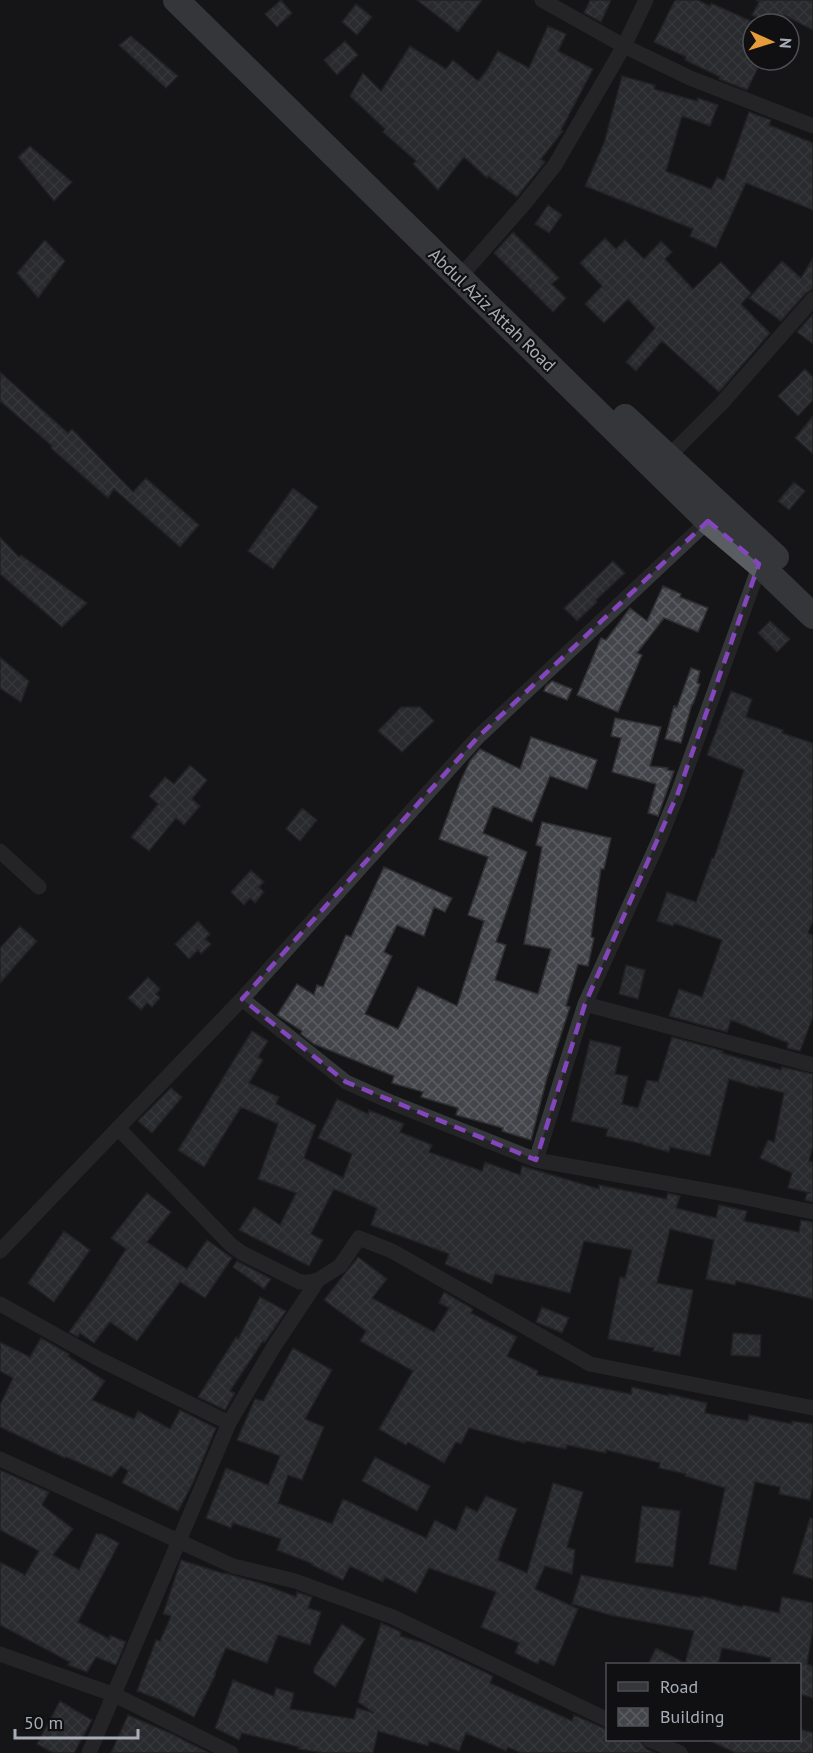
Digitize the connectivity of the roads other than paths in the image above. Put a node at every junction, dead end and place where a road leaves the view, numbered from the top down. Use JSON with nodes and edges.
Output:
{"nodes":[{"id":1,"x":176,"y":0,"type":"edge"},
{"id":2,"x":192,"y":0,"type":"edge"},
{"id":3,"x":543,"y":0,"type":"edge"},
{"id":4,"x":646,"y":0,"type":"edge"},
{"id":5,"x":624,"y":46,"type":"junction"},
{"id":6,"x":813,"y":126,"type":"edge"},
{"id":7,"x":466,"y":270,"type":"junction"},
{"id":8,"x":813,"y":299,"type":"edge"},
{"id":9,"x":669,"y":456,"type":"junction"},
{"id":10,"x":708,"y":521,"type":"junction"},
{"id":11,"x":763,"y":556,"type":"junction"},
{"id":12,"x":813,"y":593,"type":"edge"},
{"id":13,"x":813,"y":616,"type":"edge"},
{"id":14,"x":0,"y":851,"type":"edge"},
{"id":15,"x":39,"y":887,"type":"dead end"},
{"id":16,"x":242,"y":999,"type":"junction"},
{"id":17,"x":585,"y":1004,"type":"junction"},
{"id":18,"x":813,"y":1065,"type":"edge"},
{"id":19,"x":118,"y":1128,"type":"junction"},
{"id":20,"x":536,"y":1160,"type":"junction"},
{"id":21,"x":813,"y":1212,"type":"edge"},
{"id":22,"x":0,"y":1251,"type":"edge"},
{"id":23,"x":318,"y":1280,"type":"junction"},
{"id":24,"x":0,"y":1304,"type":"edge"},
{"id":25,"x":813,"y":1408,"type":"edge"},
{"id":26,"x":229,"y":1423,"type":"junction"},
{"id":27,"x":0,"y":1459,"type":"edge"},
{"id":28,"x":179,"y":1542,"type":"junction"},
{"id":29,"x":0,"y":1654,"type":"edge"},
{"id":30,"x":115,"y":1695,"type":"junction"},
{"id":31,"x":606,"y":1718,"type":"edge"},
{"id":32,"x":652,"y":1741,"type":"edge"},
{"id":33,"x":89,"y":1753,"type":"edge"},
{"id":34,"x":231,"y":1753,"type":"edge"},
{"id":35,"x":680,"y":1753,"type":"edge"}],
"edges":[{"from":1,"to":10,"type":"highway","name":"Abdul Aziz Attah Road"},
{"from":2,"to":7,"type":"highway","name":"Abdul Aziz Attah Road"},
{"from":3,"to":5,"type":"street"},
{"from":4,"to":5,"type":"street"},
{"from":5,"to":6,"type":"street"},
{"from":5,"to":7,"type":"street"},
{"from":7,"to":9,"type":"highway","name":"Abdul Aziz Attah Road"},
{"from":8,"to":9,"type":"street"},
{"from":9,"to":11,"type":"highway","name":"Abdul Aziz Attah Road"},
{"from":10,"to":11,"type":"highway","name":"Abdul Aziz Attah Road"},
{"from":10,"to":16,"type":"street"},
{"from":11,"to":12,"type":"highway","name":"Abdul Aziz Attah Road"},
{"from":11,"to":13,"type":"highway","name":"Abdul Aziz Attah Road"},
{"from":11,"to":17,"type":"street"},
{"from":14,"to":15,"type":"street"},
{"from":16,"to":19,"type":"street"},
{"from":16,"to":20,"type":"street"},
{"from":17,"to":18,"type":"street"},
{"from":17,"to":20,"type":"street"},
{"from":19,"to":22,"type":"street"},
{"from":19,"to":23,"type":"street"},
{"from":20,"to":21,"type":"street"},
{"from":23,"to":25,"type":"street"},
{"from":23,"to":26,"type":"street"},
{"from":24,"to":26,"type":"street"},
{"from":26,"to":28,"type":"street"},
{"from":27,"to":28,"type":"street"},
{"from":28,"to":30,"type":"street"},
{"from":28,"to":31,"type":"street"},
{"from":29,"to":30,"type":"street"},
{"from":30,"to":33,"type":"street"},
{"from":30,"to":34,"type":"street"},
{"from":32,"to":35,"type":"street"}]}
